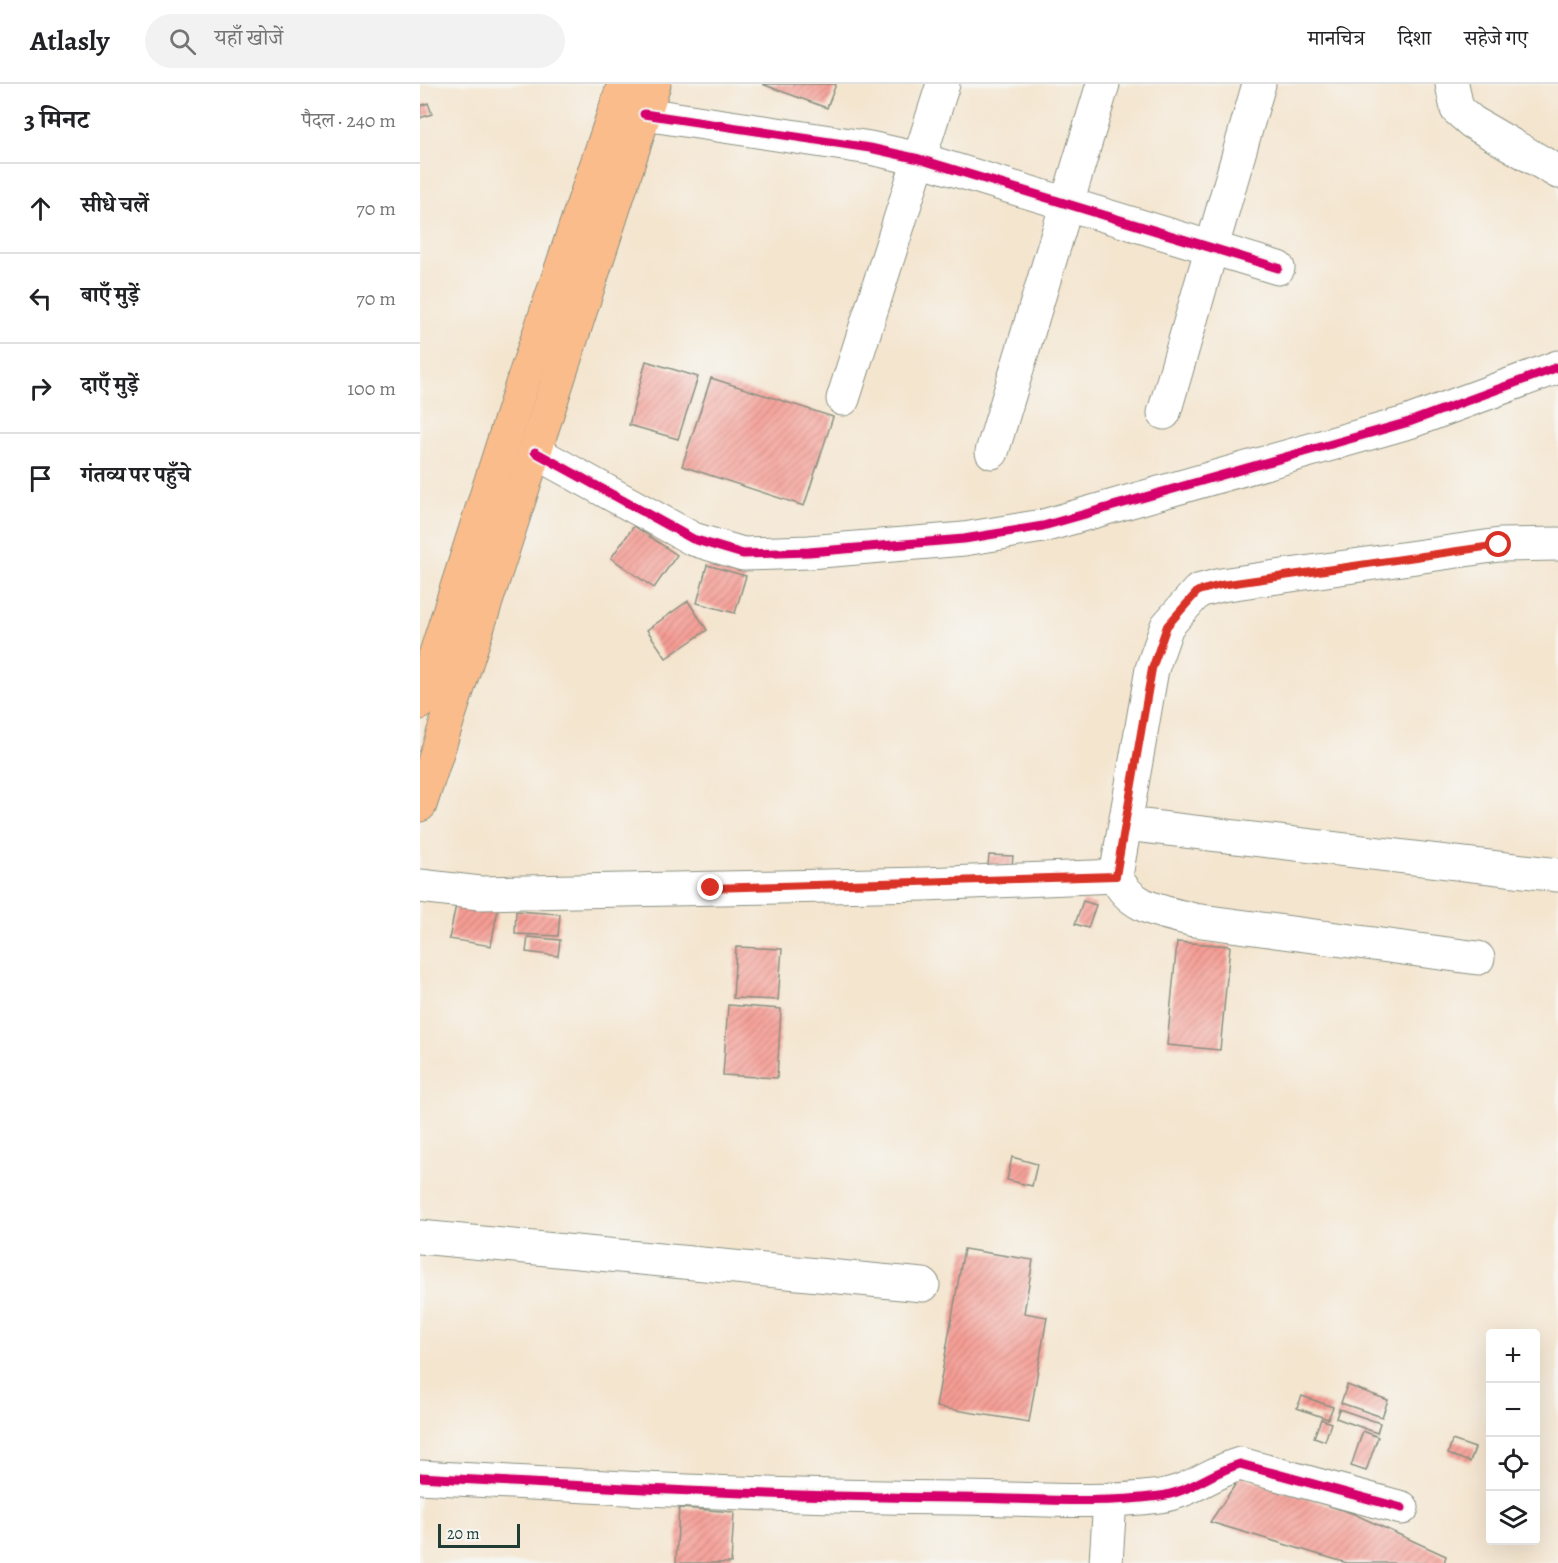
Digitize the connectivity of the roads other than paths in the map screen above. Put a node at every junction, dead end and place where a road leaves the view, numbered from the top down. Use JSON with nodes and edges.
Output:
{"nodes":[{"id":1,"x":624,"y":84,"type":"edge"},
{"id":2,"x":654,"y":84,"type":"edge"},
{"id":3,"x":943,"y":84,"type":"edge"},
{"id":4,"x":1103,"y":84,"type":"edge"},
{"id":5,"x":1259,"y":84,"type":"edge"},
{"id":6,"x":1452,"y":84,"type":"edge"},
{"id":7,"x":644,"y":114,"type":"junction"},
{"id":8,"x":919,"y":159,"type":"junction"},
{"id":9,"x":1558,"y":172,"type":"edge"},
{"id":10,"x":1067,"y":205,"type":"junction"},
{"id":11,"x":1213,"y":249,"type":"junction"},
{"id":12,"x":1278,"y":268,"type":"dead end"},
{"id":13,"x":1558,"y":367,"type":"edge"},
{"id":14,"x":843,"y":399,"type":"dead end"},
{"id":15,"x":1164,"y":413,"type":"dead end"},
{"id":16,"x":535,"y":452,"type":"junction"},
{"id":17,"x":992,"y":452,"type":"dead end"},
{"id":18,"x":1558,"y":544,"type":"edge"},
{"id":19,"x":420,"y":703,"type":"edge"},
{"id":20,"x":420,"y":805,"type":"edge"},
{"id":21,"x":1126,"y":824,"type":"junction"},
{"id":22,"x":1558,"y":875,"type":"edge"},
{"id":23,"x":1116,"y":876,"type":"junction"},
{"id":24,"x":420,"y":886,"type":"edge"},
{"id":25,"x":1478,"y":958,"type":"dead end"},
{"id":26,"x":420,"y":1237,"type":"edge"},
{"id":27,"x":923,"y":1285,"type":"dead end"},
{"id":28,"x":420,"y":1477,"type":"edge"},
{"id":29,"x":1110,"y":1499,"type":"junction"},
{"id":30,"x":1402,"y":1508,"type":"dead end"},
{"id":31,"x":1106,"y":1563,"type":"edge"}],
"edges":[{"from":1,"to":19,"type":"highway"},
{"from":2,"to":7,"type":"highway"},
{"from":3,"to":8,"type":"street"},
{"from":4,"to":10,"type":"street"},
{"from":5,"to":11,"type":"street"},
{"from":6,"to":9,"type":"street"},
{"from":7,"to":8,"type":"street"},
{"from":7,"to":16,"type":"highway"},
{"from":8,"to":10,"type":"street"},
{"from":8,"to":14,"type":"street"},
{"from":10,"to":11,"type":"street"},
{"from":10,"to":17,"type":"street"},
{"from":11,"to":12,"type":"street"},
{"from":11,"to":15,"type":"street"},
{"from":13,"to":16,"type":"street"},
{"from":16,"to":20,"type":"highway"},
{"from":18,"to":21,"type":"street"},
{"from":21,"to":22,"type":"street"},
{"from":21,"to":23,"type":"street"},
{"from":23,"to":24,"type":"street"},
{"from":23,"to":25,"type":"street"},
{"from":26,"to":27,"type":"street"},
{"from":28,"to":29,"type":"street"},
{"from":29,"to":30,"type":"street"},
{"from":29,"to":31,"type":"street"}]}
